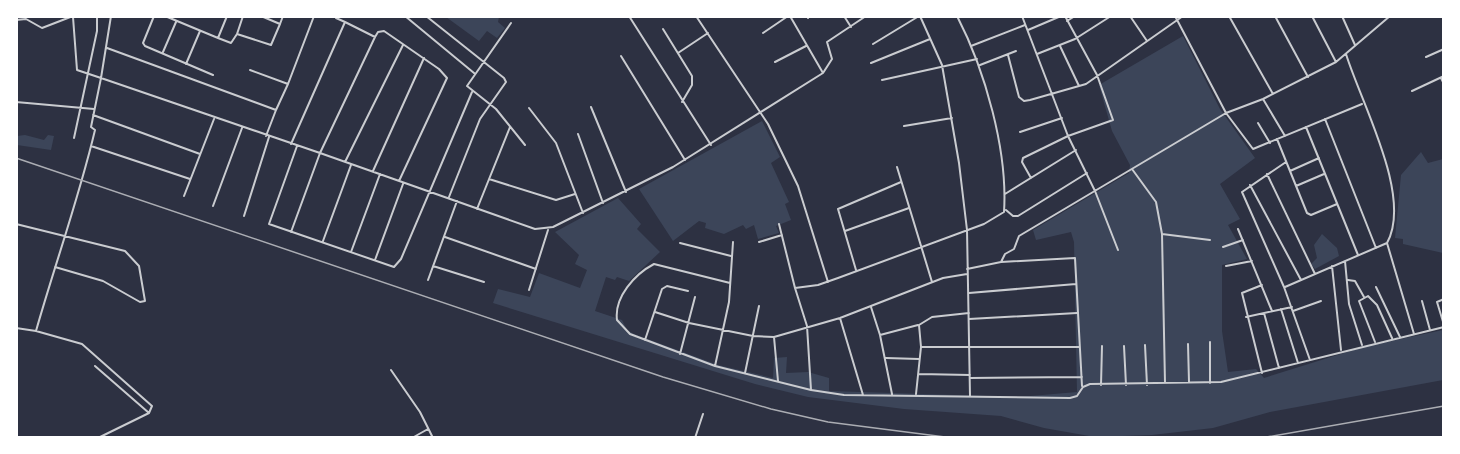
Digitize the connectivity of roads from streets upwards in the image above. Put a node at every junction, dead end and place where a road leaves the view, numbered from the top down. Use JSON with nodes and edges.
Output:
{"nodes":[{"id":1,"x":97,"y":16,"type":"edge"},
{"id":2,"x":111,"y":16,"type":"edge"},
{"id":3,"x":154,"y":16,"type":"edge"},
{"id":4,"x":165,"y":16,"type":"edge"},
{"id":5,"x":227,"y":16,"type":"edge"},
{"id":6,"x":243,"y":16,"type":"edge"},
{"id":7,"x":261,"y":16,"type":"edge"},
{"id":8,"x":284,"y":16,"type":"edge"},
{"id":9,"x":314,"y":16,"type":"edge"},
{"id":10,"x":405,"y":16,"type":"edge"},
{"id":11,"x":426,"y":16,"type":"edge"},
{"id":12,"x":629,"y":16,"type":"edge"},
{"id":13,"x":696,"y":16,"type":"edge"},
{"id":14,"x":789,"y":16,"type":"edge"},
{"id":15,"x":844,"y":16,"type":"edge"},
{"id":16,"x":866,"y":16,"type":"edge"},
{"id":17,"x":919,"y":16,"type":"edge"},
{"id":18,"x":957,"y":16,"type":"edge"},
{"id":19,"x":1022,"y":16,"type":"edge"},
{"id":20,"x":1063,"y":16,"type":"edge"},
{"id":21,"x":1075,"y":16,"type":"edge"},
{"id":22,"x":1111,"y":16,"type":"edge"},
{"id":23,"x":1130,"y":16,"type":"edge"},
{"id":24,"x":1175,"y":16,"type":"edge"},
{"id":25,"x":1183,"y":16,"type":"edge"},
{"id":26,"x":1229,"y":16,"type":"edge"},
{"id":27,"x":1275,"y":16,"type":"edge"},
{"id":28,"x":1312,"y":16,"type":"edge"},
{"id":29,"x":1342,"y":16,"type":"edge"},
{"id":30,"x":1390,"y":16,"type":"edge"},
{"id":31,"x":73,"y":17,"type":"edge"},
{"id":32,"x":336,"y":18,"type":"edge"},
{"id":33,"x":18,"y":19,"type":"edge"},
{"id":34,"x":1178,"y":19,"type":"junction"},
{"id":35,"x":176,"y":21,"type":"junction"},
{"id":36,"x":1067,"y":21,"type":"junction"},
{"id":37,"x":345,"y":22,"type":"junction"},
{"id":38,"x":511,"y":23,"type":"dead end"},
{"id":39,"x":280,"y":24,"type":"junction"},
{"id":40,"x":1026,"y":25,"type":"junction"},
{"id":41,"x":851,"y":27,"type":"junction"},
{"id":42,"x":663,"y":29,"type":"dead end"},
{"id":43,"x":200,"y":30,"type":"junction"},
{"id":44,"x":1028,"y":30,"type":"junction"},
{"id":45,"x":708,"y":33,"type":"junction"},
{"id":46,"x":763,"y":33,"type":"dead end"},
{"id":47,"x":237,"y":34,"type":"junction"},
{"id":48,"x":375,"y":37,"type":"junction"},
{"id":49,"x":218,"y":38,"type":"junction"},
{"id":50,"x":930,"y":39,"type":"junction"},
{"id":51,"x":1075,"y":39,"type":"junction"},
{"id":52,"x":1147,"y":41,"type":"junction"},
{"id":53,"x":873,"y":44,"type":"dead end"},
{"id":54,"x":403,"y":45,"type":"junction"},
{"id":55,"x":1059,"y":45,"type":"junction"},
{"id":56,"x":1355,"y":45,"type":"junction"},
{"id":57,"x":806,"y":46,"type":"junction"},
{"id":58,"x":971,"y":46,"type":"junction"},
{"id":59,"x":106,"y":48,"type":"junction"},
{"id":60,"x":1443,"y":49,"type":"edge"},
{"id":61,"x":1016,"y":51,"type":"dead end"},
{"id":62,"x":163,"y":52,"type":"junction"},
{"id":63,"x":678,"y":54,"type":"junction"},
{"id":64,"x":1037,"y":54,"type":"junction"},
{"id":65,"x":1346,"y":54,"type":"junction"},
{"id":66,"x":1008,"y":55,"type":"junction"},
{"id":67,"x":621,"y":56,"type":"dead end"},
{"id":68,"x":1426,"y":57,"type":"dead end"},
{"id":69,"x":424,"y":58,"type":"junction"},
{"id":70,"x":977,"y":59,"type":"junction"},
{"id":71,"x":484,"y":62,"type":"junction"},
{"id":72,"x":775,"y":62,"type":"dead end"},
{"id":73,"x":1336,"y":62,"type":"junction"},
{"id":74,"x":872,"y":63,"type":"dead end"},
{"id":75,"x":186,"y":64,"type":"junction"},
{"id":76,"x":942,"y":65,"type":"junction"},
{"id":77,"x":980,"y":65,"type":"junction"},
{"id":78,"x":250,"y":70,"type":"dead end"},
{"id":79,"x":474,"y":73,"type":"junction"},
{"id":80,"x":824,"y":73,"type":"junction"},
{"id":81,"x":87,"y":74,"type":"junction"},
{"id":82,"x":213,"y":75,"type":"dead end"},
{"id":83,"x":1097,"y":75,"type":"junction"},
{"id":84,"x":1308,"y":77,"type":"junction"},
{"id":85,"x":1442,"y":77,"type":"edge"},
{"id":86,"x":101,"y":78,"type":"junction"},
{"id":87,"x":882,"y":80,"type":"dead end"},
{"id":88,"x":288,"y":84,"type":"junction"},
{"id":89,"x":1443,"y":84,"type":"edge"},
{"id":90,"x":1079,"y":86,"type":"junction"},
{"id":91,"x":1412,"y":91,"type":"dead end"},
{"id":92,"x":472,"y":92,"type":"junction"},
{"id":93,"x":1052,"y":93,"type":"junction"},
{"id":94,"x":1273,"y":94,"type":"junction"},
{"id":95,"x":1263,"y":99,"type":"junction"},
{"id":96,"x":16,"y":102,"type":"edge"},
{"id":97,"x":682,"y":102,"type":"junction"},
{"id":98,"x":489,"y":104,"type":"junction"},
{"id":99,"x":1362,"y":104,"type":"junction"},
{"id":100,"x":591,"y":107,"type":"dead end"},
{"id":101,"x":81,"y":108,"type":"junction"},
{"id":102,"x":529,"y":108,"type":"dead end"},
{"id":103,"x":94,"y":109,"type":"junction"},
{"id":104,"x":276,"y":110,"type":"junction"},
{"id":105,"x":761,"y":111,"type":"junction"},
{"id":106,"x":1226,"y":113,"type":"junction"},
{"id":107,"x":93,"y":115,"type":"junction"},
{"id":108,"x":214,"y":118,"type":"junction"},
{"id":109,"x":953,"y":118,"type":"junction"},
{"id":110,"x":1062,"y":118,"type":"junction"},
{"id":111,"x":1325,"y":119,"type":"junction"},
{"id":112,"x":1258,"y":123,"type":"dead end"},
{"id":113,"x":904,"y":126,"type":"dead end"},
{"id":114,"x":1306,"y":126,"type":"junction"},
{"id":115,"x":510,"y":127,"type":"junction"},
{"id":116,"x":242,"y":128,"type":"junction"},
{"id":117,"x":1020,"y":132,"type":"dead end"},
{"id":118,"x":578,"y":134,"type":"dead end"},
{"id":119,"x":268,"y":136,"type":"junction"},
{"id":120,"x":1068,"y":136,"type":"junction"},
{"id":121,"x":1285,"y":136,"type":"junction"},
{"id":122,"x":74,"y":138,"type":"dead end"},
{"id":123,"x":1277,"y":139,"type":"junction"},
{"id":124,"x":1270,"y":143,"type":"junction"},
{"id":125,"x":291,"y":144,"type":"junction"},
{"id":126,"x":525,"y":145,"type":"dead end"},
{"id":127,"x":711,"y":145,"type":"junction"},
{"id":128,"x":91,"y":146,"type":"junction"},
{"id":129,"x":297,"y":146,"type":"junction"},
{"id":130,"x":1076,"y":150,"type":"junction"},
{"id":131,"x":320,"y":153,"type":"junction"},
{"id":132,"x":200,"y":154,"type":"junction"},
{"id":133,"x":1319,"y":158,"type":"junction"},
{"id":134,"x":686,"y":160,"type":"junction"},
{"id":135,"x":345,"y":162,"type":"junction"},
{"id":136,"x":1286,"y":162,"type":"junction"},
{"id":137,"x":351,"y":164,"type":"junction"},
{"id":138,"x":897,"y":167,"type":"dead end"},
{"id":139,"x":1132,"y":169,"type":"junction"},
{"id":140,"x":373,"y":171,"type":"junction"},
{"id":141,"x":1290,"y":171,"type":"junction"},
{"id":142,"x":1088,"y":173,"type":"junction"},
{"id":143,"x":380,"y":174,"type":"junction"},
{"id":144,"x":1267,"y":174,"type":"junction"},
{"id":145,"x":1325,"y":174,"type":"junction"},
{"id":146,"x":1031,"y":178,"type":"junction"},
{"id":147,"x":190,"y":179,"type":"junction"},
{"id":148,"x":489,"y":179,"type":"junction"},
{"id":149,"x":399,"y":181,"type":"junction"},
{"id":150,"x":902,"y":182,"type":"junction"},
{"id":151,"x":404,"y":183,"type":"junction"},
{"id":152,"x":1250,"y":184,"type":"junction"},
{"id":153,"x":1296,"y":186,"type":"junction"},
{"id":154,"x":1095,"y":190,"type":"junction"},
{"id":155,"x":429,"y":192,"type":"junction"},
{"id":156,"x":626,"y":192,"type":"junction"},
{"id":157,"x":575,"y":194,"type":"junction"},
{"id":158,"x":1004,"y":195,"type":"junction"},
{"id":159,"x":184,"y":196,"type":"dead end"},
{"id":160,"x":448,"y":198,"type":"junction"},
{"id":161,"x":457,"y":201,"type":"junction"},
{"id":162,"x":603,"y":203,"type":"junction"},
{"id":163,"x":1337,"y":204,"type":"junction"},
{"id":164,"x":213,"y":206,"type":"dead end"},
{"id":165,"x":909,"y":208,"type":"junction"},
{"id":166,"x":1005,"y":208,"type":"junction"},
{"id":167,"x":477,"y":209,"type":"junction"},
{"id":168,"x":584,"y":213,"type":"junction"},
{"id":169,"x":244,"y":216,"type":"dead end"},
{"id":170,"x":16,"y":224,"type":"edge"},
{"id":171,"x":779,"y":224,"type":"dead end"},
{"id":172,"x":549,"y":229,"type":"junction"},
{"id":173,"x":1238,"y":229,"type":"dead end"},
{"id":174,"x":967,"y":230,"type":"junction"},
{"id":175,"x":845,"y":231,"type":"junction"},
{"id":176,"x":291,"y":232,"type":"junction"},
{"id":177,"x":1162,"y":234,"type":"junction"},
{"id":178,"x":782,"y":235,"type":"junction"},
{"id":179,"x":63,"y":237,"type":"junction"},
{"id":180,"x":446,"y":237,"type":"junction"},
{"id":181,"x":1210,"y":240,"type":"dead end"},
{"id":182,"x":1243,"y":240,"type":"junction"},
{"id":183,"x":323,"y":241,"type":"junction"},
{"id":184,"x":733,"y":242,"type":"dead end"},
{"id":185,"x":759,"y":242,"type":"dead end"},
{"id":186,"x":680,"y":243,"type":"dead end"},
{"id":187,"x":1387,"y":243,"type":"junction"},
{"id":188,"x":922,"y":245,"type":"junction"},
{"id":189,"x":1224,"y":247,"type":"dead end"},
{"id":190,"x":1376,"y":248,"type":"junction"},
{"id":191,"x":1118,"y":250,"type":"dead end"},
{"id":192,"x":351,"y":252,"type":"junction"},
{"id":193,"x":1358,"y":255,"type":"junction"},
{"id":194,"x":731,"y":256,"type":"junction"},
{"id":195,"x":375,"y":260,"type":"junction"},
{"id":196,"x":1251,"y":261,"type":"junction"},
{"id":197,"x":1345,"y":261,"type":"junction"},
{"id":198,"x":1001,"y":262,"type":"junction"},
{"id":199,"x":1226,"y":266,"type":"dead end"},
{"id":200,"x":1332,"y":266,"type":"junction"},
{"id":201,"x":54,"y":267,"type":"junction"},
{"id":202,"x":434,"y":267,"type":"junction"},
{"id":203,"x":536,"y":269,"type":"junction"},
{"id":204,"x":967,"y":269,"type":"junction"},
{"id":205,"x":856,"y":270,"type":"junction"},
{"id":206,"x":967,"y":274,"type":"junction"},
{"id":207,"x":1315,"y":274,"type":"junction"},
{"id":208,"x":428,"y":280,"type":"dead end"},
{"id":209,"x":1301,"y":280,"type":"junction"},
{"id":210,"x":1348,"y":280,"type":"junction"},
{"id":211,"x":484,"y":282,"type":"dead end"},
{"id":212,"x":828,"y":282,"type":"junction"},
{"id":213,"x":932,"y":282,"type":"junction"},
{"id":214,"x":730,"y":283,"type":"junction"},
{"id":215,"x":1076,"y":284,"type":"junction"},
{"id":216,"x":1262,"y":285,"type":"junction"},
{"id":217,"x":1284,"y":287,"type":"junction"},
{"id":218,"x":1376,"y":287,"type":"dead end"},
{"id":219,"x":795,"y":288,"type":"junction"},
{"id":220,"x":529,"y":290,"type":"dead end"},
{"id":221,"x":688,"y":291,"type":"dead end"},
{"id":222,"x":969,"y":293,"type":"junction"},
{"id":223,"x":696,"y":297,"type":"dead end"},
{"id":224,"x":1364,"y":297,"type":"junction"},
{"id":225,"x":1443,"y":299,"type":"edge"},
{"id":226,"x":1321,"y":301,"type":"dead end"},
{"id":227,"x":1422,"y":301,"type":"dead end"},
{"id":228,"x":759,"y":306,"type":"dead end"},
{"id":229,"x":871,"y":307,"type":"junction"},
{"id":230,"x":1292,"y":307,"type":"junction"},
{"id":231,"x":1281,"y":309,"type":"junction"},
{"id":232,"x":1272,"y":311,"type":"junction"},
{"id":233,"x":1293,"y":311,"type":"junction"},
{"id":234,"x":655,"y":312,"type":"junction"},
{"id":235,"x":1264,"y":312,"type":"junction"},
{"id":236,"x":969,"y":313,"type":"junction"},
{"id":237,"x":1077,"y":313,"type":"junction"},
{"id":238,"x":1246,"y":317,"type":"junction"},
{"id":239,"x":840,"y":318,"type":"junction"},
{"id":240,"x":969,"y":319,"type":"junction"},
{"id":241,"x":689,"y":323,"type":"junction"},
{"id":242,"x":919,"y":324,"type":"junction"},
{"id":243,"x":807,"y":326,"type":"junction"},
{"id":244,"x":1443,"y":326,"type":"edge"},
{"id":245,"x":16,"y":328,"type":"edge"},
{"id":246,"x":723,"y":330,"type":"junction"},
{"id":247,"x":1430,"y":330,"type":"junction"},
{"id":248,"x":36,"y":331,"type":"junction"},
{"id":249,"x":1414,"y":334,"type":"junction"},
{"id":250,"x":880,"y":335,"type":"junction"},
{"id":251,"x":753,"y":336,"type":"junction"},
{"id":252,"x":774,"y":337,"type":"junction"},
{"id":253,"x":1400,"y":337,"type":"junction"},
{"id":254,"x":1392,"y":338,"type":"junction"},
{"id":255,"x":645,"y":340,"type":"junction"},
{"id":256,"x":1210,"y":342,"type":"dead end"},
{"id":257,"x":1375,"y":342,"type":"junction"},
{"id":258,"x":1188,"y":344,"type":"dead end"},
{"id":259,"x":1145,"y":345,"type":"dead end"},
{"id":260,"x":1362,"y":345,"type":"junction"},
{"id":261,"x":969,"y":346,"type":"junction"},
{"id":262,"x":1102,"y":346,"type":"dead end"},
{"id":263,"x":1124,"y":346,"type":"dead end"},
{"id":264,"x":921,"y":347,"type":"junction"},
{"id":265,"x":1079,"y":347,"type":"junction"},
{"id":266,"x":1341,"y":350,"type":"junction"},
{"id":267,"x":680,"y":354,"type":"junction"},
{"id":268,"x":886,"y":358,"type":"junction"},
{"id":269,"x":920,"y":359,"type":"junction"},
{"id":270,"x":1310,"y":360,"type":"junction"},
{"id":271,"x":1298,"y":363,"type":"junction"},
{"id":272,"x":95,"y":366,"type":"dead end"},
{"id":273,"x":715,"y":366,"type":"junction"},
{"id":274,"x":1280,"y":368,"type":"junction"},
{"id":275,"x":391,"y":370,"type":"dead end"},
{"id":276,"x":746,"y":373,"type":"junction"},
{"id":277,"x":1263,"y":373,"type":"junction"},
{"id":278,"x":919,"y":374,"type":"junction"},
{"id":279,"x":970,"y":377,"type":"junction"},
{"id":280,"x":1082,"y":377,"type":"junction"},
{"id":281,"x":778,"y":381,"type":"junction"},
{"id":282,"x":1189,"y":382,"type":"junction"},
{"id":283,"x":1210,"y":382,"type":"junction"},
{"id":284,"x":1165,"y":383,"type":"junction"},
{"id":285,"x":1101,"y":385,"type":"junction"},
{"id":286,"x":1126,"y":385,"type":"junction"},
{"id":287,"x":1147,"y":385,"type":"junction"},
{"id":288,"x":1083,"y":388,"type":"junction"},
{"id":289,"x":811,"y":390,"type":"junction"},
{"id":290,"x":892,"y":394,"type":"junction"},
{"id":291,"x":916,"y":394,"type":"junction"},
{"id":292,"x":863,"y":395,"type":"junction"},
{"id":293,"x":970,"y":396,"type":"junction"},
{"id":294,"x":149,"y":413,"type":"junction"},
{"id":295,"x":703,"y":414,"type":"dead end"},
{"id":296,"x":429,"y":428,"type":"junction"},
{"id":297,"x":98,"y":438,"type":"edge"},
{"id":298,"x":412,"y":438,"type":"edge"},
{"id":299,"x":433,"y":438,"type":"edge"},
{"id":300,"x":695,"y":438,"type":"edge"}],
"edges":[{"from":1,"to":81,"type":"street"},
{"from":2,"to":59,"type":"street"},
{"from":3,"to":62,"type":"street"},
{"from":4,"to":35,"type":"street"},
{"from":5,"to":49,"type":"street"},
{"from":6,"to":47,"type":"street"},
{"from":7,"to":39,"type":"street"},
{"from":8,"to":39,"type":"street"},
{"from":9,"to":88,"type":"street"},
{"from":10,"to":79,"type":"street"},
{"from":11,"to":71,"type":"street"},
{"from":12,"to":97,"type":"street"},
{"from":13,"to":45,"type":"street"},
{"from":14,"to":46,"type":"street"},
{"from":14,"to":57,"type":"street"},
{"from":15,"to":41,"type":"street"},
{"from":16,"to":41,"type":"street"},
{"from":17,"to":50,"type":"street"},
{"from":17,"to":53,"type":"street"},
{"from":18,"to":58,"type":"street"},
{"from":19,"to":40,"type":"street"},
{"from":20,"to":36,"type":"street"},
{"from":20,"to":44,"type":"street"},
{"from":21,"to":36,"type":"street"},
{"from":22,"to":51,"type":"street"},
{"from":23,"to":52,"type":"street"},
{"from":24,"to":34,"type":"street"},
{"from":25,"to":34,"type":"street"},
{"from":26,"to":94,"type":"street"},
{"from":27,"to":84,"type":"street"},
{"from":28,"to":73,"type":"street"},
{"from":29,"to":56,"type":"street"},
{"from":30,"to":56,"type":"street"},
{"from":31,"to":33,"type":"street"},
{"from":31,"to":81,"type":"street"},
{"from":32,"to":37,"type":"street"},
{"from":34,"to":52,"type":"street"},
{"from":34,"to":106,"type":"street"},
{"from":35,"to":43,"type":"street"},
{"from":35,"to":62,"type":"street"},
{"from":36,"to":51,"type":"street"},
{"from":37,"to":48,"type":"street"},
{"from":37,"to":125,"type":"street"},
{"from":38,"to":71,"type":"street"},
{"from":39,"to":47,"type":"street"},
{"from":40,"to":44,"type":"street"},
{"from":40,"to":58,"type":"street"},
{"from":41,"to":80,"type":"street"},
{"from":42,"to":63,"type":"street"},
{"from":43,"to":49,"type":"street"},
{"from":43,"to":75,"type":"street"},
{"from":44,"to":64,"type":"street"},
{"from":45,"to":63,"type":"street"},
{"from":45,"to":105,"type":"street"},
{"from":47,"to":49,"type":"street"},
{"from":48,"to":54,"type":"street"},
{"from":48,"to":131,"type":"street"},
{"from":50,"to":74,"type":"street"},
{"from":50,"to":76,"type":"street"},
{"from":51,"to":55,"type":"street"},
{"from":51,"to":83,"type":"street"},
{"from":52,"to":83,"type":"street"},
{"from":54,"to":69,"type":"street"},
{"from":54,"to":135,"type":"street"},
{"from":55,"to":64,"type":"street"},
{"from":55,"to":90,"type":"street"},
{"from":56,"to":65,"type":"street"},
{"from":57,"to":72,"type":"street"},
{"from":57,"to":80,"type":"street"},
{"from":58,"to":70,"type":"street"},
{"from":59,"to":86,"type":"street"},
{"from":59,"to":104,"type":"street"},
{"from":60,"to":68,"type":"street"},
{"from":61,"to":66,"type":"street"},
{"from":62,"to":75,"type":"street"},
{"from":63,"to":97,"type":"street"},
{"from":64,"to":93,"type":"street"},
{"from":65,"to":73,"type":"street"},
{"from":65,"to":99,"type":"street"},
{"from":66,"to":77,"type":"street"},
{"from":66,"to":93,"type":"street"},
{"from":67,"to":134,"type":"street"},
{"from":69,"to":140,"type":"street"},
{"from":69,"to":149,"type":"street"},
{"from":70,"to":76,"type":"street"},
{"from":70,"to":77,"type":"street"},
{"from":71,"to":79,"type":"street"},
{"from":71,"to":98,"type":"street"},
{"from":73,"to":84,"type":"street"},
{"from":75,"to":82,"type":"street"},
{"from":76,"to":87,"type":"street"},
{"from":76,"to":109,"type":"street"},
{"from":77,"to":158,"type":"street"},
{"from":78,"to":88,"type":"street"},
{"from":79,"to":92,"type":"street"},
{"from":80,"to":105,"type":"street"},
{"from":81,"to":86,"type":"street"},
{"from":81,"to":101,"type":"street"},
{"from":83,"to":90,"type":"street"},
{"from":83,"to":120,"type":"street"},
{"from":84,"to":94,"type":"street"},
{"from":85,"to":89,"type":"street"},
{"from":85,"to":91,"type":"street"},
{"from":86,"to":103,"type":"street"},
{"from":86,"to":108,"type":"street"},
{"from":88,"to":104,"type":"street"},
{"from":90,"to":93,"type":"street"},
{"from":92,"to":98,"type":"street"},
{"from":92,"to":155,"type":"street"},
{"from":93,"to":110,"type":"street"},
{"from":94,"to":95,"type":"street"},
{"from":95,"to":106,"type":"street"},
{"from":95,"to":121,"type":"street"},
{"from":96,"to":101,"type":"street"},
{"from":97,"to":127,"type":"street"},
{"from":98,"to":115,"type":"street"},
{"from":98,"to":160,"type":"street"},
{"from":99,"to":111,"type":"street"},
{"from":99,"to":187,"type":"street"},
{"from":100,"to":156,"type":"street"},
{"from":101,"to":103,"type":"street"},
{"from":101,"to":122,"type":"street"},
{"from":102,"to":157,"type":"street"},
{"from":103,"to":107,"type":"street"},
{"from":104,"to":119,"type":"street"},
{"from":105,"to":127,"type":"street"},
{"from":105,"to":212,"type":"street"},
{"from":106,"to":124,"type":"street"},
{"from":106,"to":139,"type":"street"},
{"from":107,"to":128,"type":"street"},
{"from":107,"to":132,"type":"street"},
{"from":108,"to":116,"type":"street"},
{"from":108,"to":132,"type":"street"},
{"from":109,"to":113,"type":"street"},
{"from":109,"to":174,"type":"street"},
{"from":110,"to":117,"type":"street"},
{"from":110,"to":120,"type":"street"},
{"from":111,"to":114,"type":"street"},
{"from":111,"to":190,"type":"street"},
{"from":112,"to":124,"type":"street"},
{"from":114,"to":121,"type":"street"},
{"from":114,"to":133,"type":"street"},
{"from":115,"to":126,"type":"street"},
{"from":115,"to":148,"type":"street"},
{"from":116,"to":119,"type":"street"},
{"from":116,"to":164,"type":"street"},
{"from":118,"to":162,"type":"street"},
{"from":119,"to":125,"type":"street"},
{"from":119,"to":169,"type":"street"},
{"from":120,"to":130,"type":"street"},
{"from":120,"to":146,"type":"street"},
{"from":121,"to":123,"type":"street"},
{"from":123,"to":124,"type":"street"},
{"from":123,"to":136,"type":"street"},
{"from":125,"to":129,"type":"street"},
{"from":127,"to":134,"type":"street"},
{"from":128,"to":147,"type":"street"},
{"from":128,"to":179,"type":"street"},
{"from":129,"to":131,"type":"street"},
{"from":129,"to":176,"type":"street"},
{"from":130,"to":142,"type":"street"},
{"from":130,"to":146,"type":"street"},
{"from":131,"to":135,"type":"street"},
{"from":131,"to":176,"type":"street"},
{"from":132,"to":147,"type":"street"},
{"from":133,"to":141,"type":"street"},
{"from":133,"to":145,"type":"street"},
{"from":134,"to":156,"type":"street"},
{"from":135,"to":137,"type":"street"},
{"from":136,"to":141,"type":"street"},
{"from":136,"to":144,"type":"street"},
{"from":137,"to":140,"type":"street"},
{"from":137,"to":183,"type":"street"},
{"from":138,"to":150,"type":"street"},
{"from":139,"to":154,"type":"street"},
{"from":139,"to":177,"type":"street"},
{"from":140,"to":143,"type":"street"},
{"from":141,"to":153,"type":"street"},
{"from":142,"to":154,"type":"street"},
{"from":142,"to":166,"type":"street"},
{"from":143,"to":149,"type":"street"},
{"from":143,"to":192,"type":"street"},
{"from":144,"to":152,"type":"street"},
{"from":144,"to":207,"type":"street"},
{"from":145,"to":153,"type":"street"},
{"from":145,"to":163,"type":"street"},
{"from":146,"to":158,"type":"street"},
{"from":147,"to":159,"type":"street"},
{"from":148,"to":157,"type":"street"},
{"from":148,"to":167,"type":"street"},
{"from":149,"to":151,"type":"street"},
{"from":150,"to":165,"type":"street"},
{"from":150,"to":175,"type":"street"},
{"from":151,"to":155,"type":"street"},
{"from":151,"to":195,"type":"street"},
{"from":152,"to":209,"type":"street"},
{"from":152,"to":217,"type":"street"},
{"from":153,"to":163,"type":"street"},
{"from":154,"to":191,"type":"street"},
{"from":154,"to":198,"type":"street"},
{"from":155,"to":160,"type":"street"},
{"from":155,"to":195,"type":"street"},
{"from":156,"to":162,"type":"street"},
{"from":157,"to":168,"type":"street"},
{"from":158,"to":166,"type":"street"},
{"from":160,"to":161,"type":"street"},
{"from":161,"to":167,"type":"street"},
{"from":161,"to":180,"type":"street"},
{"from":162,"to":168,"type":"street"},
{"from":163,"to":193,"type":"street"},
{"from":165,"to":175,"type":"street"},
{"from":165,"to":188,"type":"street"},
{"from":166,"to":174,"type":"street"},
{"from":167,"to":172,"type":"street"},
{"from":168,"to":172,"type":"street"},
{"from":170,"to":179,"type":"street"},
{"from":171,"to":178,"type":"street"},
{"from":172,"to":203,"type":"street"},
{"from":173,"to":182,"type":"street"},
{"from":174,"to":188,"type":"street"},
{"from":174,"to":204,"type":"street"},
{"from":175,"to":205,"type":"street"},
{"from":176,"to":183,"type":"street"},
{"from":177,"to":181,"type":"street"},
{"from":177,"to":284,"type":"street"},
{"from":178,"to":185,"type":"street"},
{"from":178,"to":219,"type":"street"},
{"from":179,"to":201,"type":"street"},
{"from":179,"to":201,"type":"street"},
{"from":180,"to":202,"type":"street"},
{"from":180,"to":203,"type":"street"},
{"from":182,"to":189,"type":"street"},
{"from":182,"to":196,"type":"street"},
{"from":183,"to":192,"type":"street"},
{"from":184,"to":194,"type":"street"},
{"from":186,"to":194,"type":"street"},
{"from":187,"to":190,"type":"street"},
{"from":187,"to":249,"type":"street"},
{"from":188,"to":205,"type":"street"},
{"from":188,"to":213,"type":"street"},
{"from":190,"to":193,"type":"street"},
{"from":192,"to":195,"type":"street"},
{"from":193,"to":197,"type":"street"},
{"from":194,"to":214,"type":"street"},
{"from":196,"to":199,"type":"street"},
{"from":196,"to":216,"type":"street"},
{"from":197,"to":200,"type":"street"},
{"from":197,"to":210,"type":"street"},
{"from":198,"to":204,"type":"street"},
{"from":198,"to":215,"type":"street"},
{"from":200,"to":207,"type":"street"},
{"from":200,"to":266,"type":"street"},
{"from":201,"to":248,"type":"street"},
{"from":202,"to":208,"type":"street"},
{"from":202,"to":211,"type":"street"},
{"from":203,"to":220,"type":"street"},
{"from":204,"to":206,"type":"street"},
{"from":205,"to":212,"type":"street"},
{"from":206,"to":213,"type":"street"},
{"from":206,"to":222,"type":"street"},
{"from":207,"to":209,"type":"street"},
{"from":209,"to":217,"type":"street"},
{"from":210,"to":224,"type":"street"},
{"from":210,"to":260,"type":"street"},
{"from":212,"to":219,"type":"street"},
{"from":213,"to":229,"type":"street"},
{"from":214,"to":246,"type":"street"},
{"from":214,"to":255,"type":"street"},
{"from":215,"to":222,"type":"street"},
{"from":215,"to":237,"type":"street"},
{"from":216,"to":232,"type":"street"},
{"from":216,"to":238,"type":"street"},
{"from":217,"to":230,"type":"street"},
{"from":218,"to":253,"type":"street"},
{"from":219,"to":243,"type":"street"},
{"from":221,"to":234,"type":"street"},
{"from":222,"to":236,"type":"street"},
{"from":223,"to":241,"type":"street"},
{"from":224,"to":254,"type":"street"},
{"from":224,"to":257,"type":"street"},
{"from":225,"to":244,"type":"street"},
{"from":226,"to":233,"type":"street"},
{"from":227,"to":247,"type":"street"},
{"from":228,"to":251,"type":"street"},
{"from":229,"to":239,"type":"street"},
{"from":229,"to":250,"type":"street"},
{"from":230,"to":231,"type":"street"},
{"from":230,"to":233,"type":"street"},
{"from":231,"to":232,"type":"street"},
{"from":231,"to":271,"type":"street"},
{"from":232,"to":235,"type":"street"},
{"from":233,"to":270,"type":"street"},
{"from":234,"to":241,"type":"street"},
{"from":234,"to":255,"type":"street"},
{"from":235,"to":238,"type":"street"},
{"from":235,"to":274,"type":"street"},
{"from":236,"to":240,"type":"street"},
{"from":236,"to":242,"type":"street"},
{"from":237,"to":240,"type":"street"},
{"from":237,"to":265,"type":"street"},
{"from":238,"to":277,"type":"street"},
{"from":239,"to":243,"type":"street"},
{"from":239,"to":292,"type":"street"},
{"from":240,"to":261,"type":"street"},
{"from":241,"to":246,"type":"street"},
{"from":241,"to":267,"type":"street"},
{"from":242,"to":250,"type":"street"},
{"from":242,"to":264,"type":"street"},
{"from":243,"to":252,"type":"street"},
{"from":243,"to":289,"type":"street"},
{"from":244,"to":247,"type":"street"},
{"from":245,"to":248,"type":"street"},
{"from":246,"to":251,"type":"street"},
{"from":246,"to":273,"type":"street"},
{"from":247,"to":249,"type":"street"},
{"from":248,"to":294,"type":"street"},
{"from":249,"to":253,"type":"street"},
{"from":250,"to":268,"type":"street"},
{"from":251,"to":252,"type":"street"},
{"from":251,"to":276,"type":"street"},
{"from":252,"to":281,"type":"street"},
{"from":253,"to":254,"type":"street"},
{"from":254,"to":257,"type":"street"},
{"from":255,"to":267,"type":"street"},
{"from":256,"to":283,"type":"street"},
{"from":257,"to":260,"type":"street"},
{"from":258,"to":282,"type":"street"},
{"from":259,"to":287,"type":"street"},
{"from":260,"to":266,"type":"street"},
{"from":261,"to":264,"type":"street"},
{"from":261,"to":265,"type":"street"},
{"from":261,"to":279,"type":"street"},
{"from":262,"to":285,"type":"street"},
{"from":263,"to":286,"type":"street"},
{"from":264,"to":269,"type":"street"},
{"from":265,"to":280,"type":"street"},
{"from":266,"to":270,"type":"street"},
{"from":267,"to":273,"type":"street"},
{"from":268,"to":269,"type":"street"},
{"from":268,"to":290,"type":"street"},
{"from":269,"to":278,"type":"street"},
{"from":270,"to":271,"type":"street"},
{"from":271,"to":274,"type":"street"},
{"from":272,"to":294,"type":"street"},
{"from":273,"to":276,"type":"street"},
{"from":274,"to":277,"type":"street"},
{"from":275,"to":296,"type":"street"},
{"from":276,"to":281,"type":"street"},
{"from":277,"to":283,"type":"street"},
{"from":278,"to":279,"type":"street"},
{"from":278,"to":291,"type":"street"},
{"from":279,"to":280,"type":"street"},
{"from":279,"to":293,"type":"street"},
{"from":280,"to":288,"type":"street"},
{"from":281,"to":289,"type":"street"},
{"from":282,"to":283,"type":"street"},
{"from":282,"to":284,"type":"street"},
{"from":284,"to":287,"type":"street"},
{"from":285,"to":286,"type":"street"},
{"from":285,"to":288,"type":"street"},
{"from":286,"to":287,"type":"street"},
{"from":288,"to":293,"type":"street"},
{"from":289,"to":292,"type":"street"},
{"from":290,"to":291,"type":"street"},
{"from":290,"to":292,"type":"street"},
{"from":291,"to":293,"type":"street"},
{"from":294,"to":297,"type":"street"},
{"from":295,"to":300,"type":"street"},
{"from":296,"to":298,"type":"street"},
{"from":296,"to":299,"type":"street"}]}
